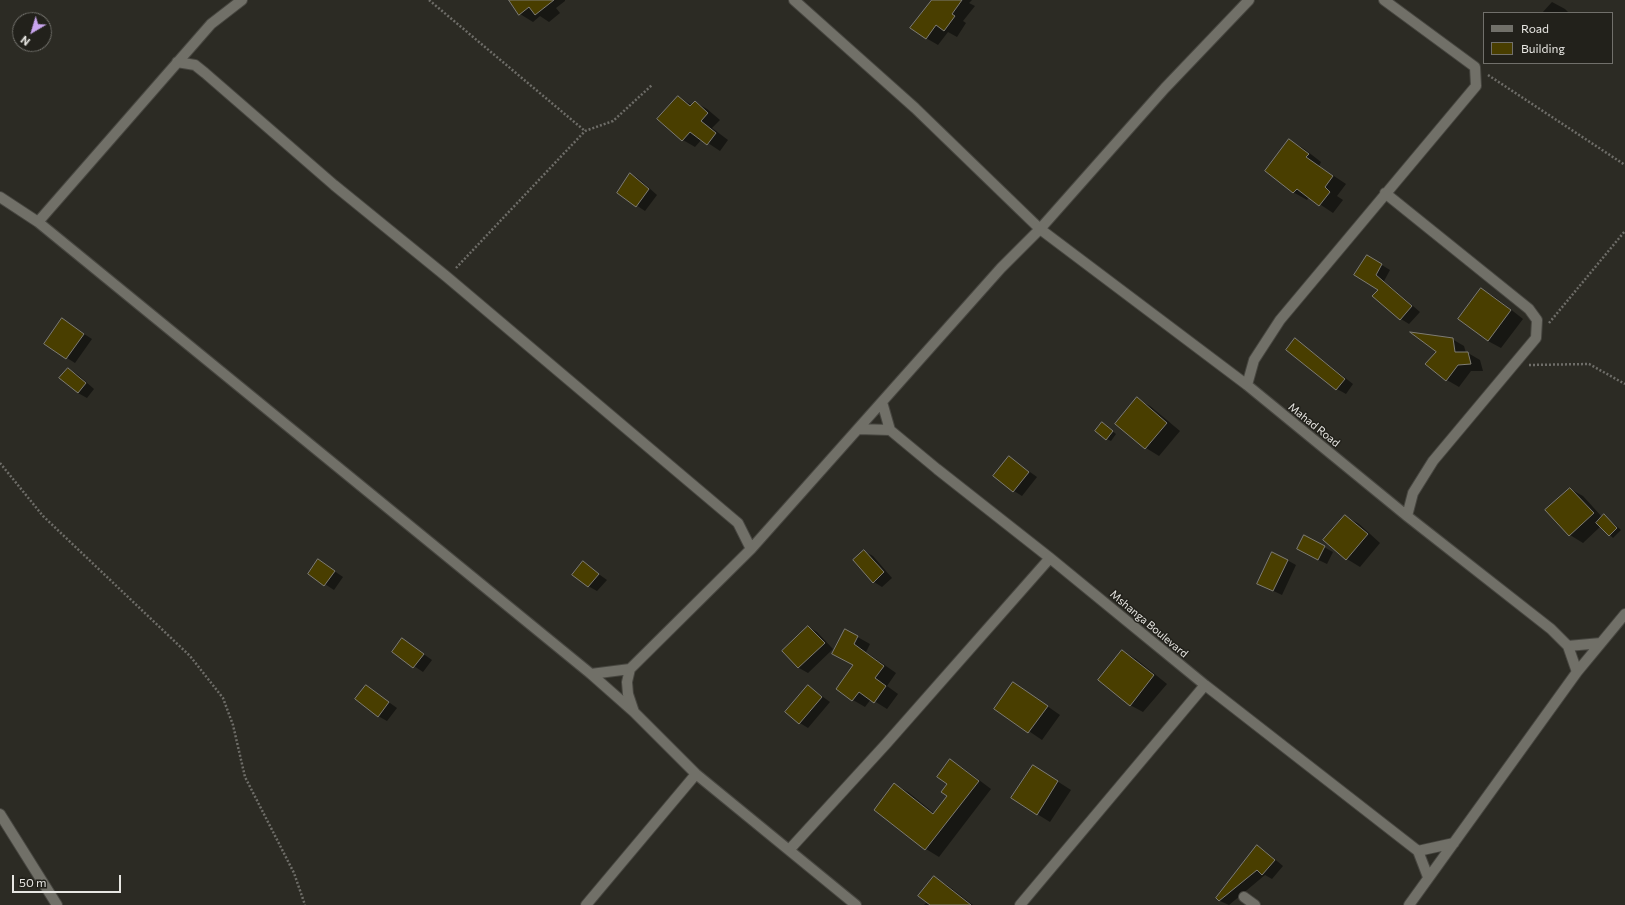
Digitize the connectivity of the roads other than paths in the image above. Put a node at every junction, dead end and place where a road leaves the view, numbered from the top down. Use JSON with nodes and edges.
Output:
{"nodes":[{"id":1,"x":242,"y":0,"type":"edge"},
{"id":2,"x":794,"y":0,"type":"edge"},
{"id":3,"x":1248,"y":0,"type":"edge"},
{"id":4,"x":1384,"y":0,"type":"edge"},
{"id":5,"x":177,"y":62,"type":"junction"},
{"id":6,"x":1385,"y":193,"type":"junction"},
{"id":7,"x":0,"y":197,"type":"edge"},
{"id":8,"x":38,"y":222,"type":"junction"},
{"id":9,"x":1040,"y":229,"type":"junction"},
{"id":10,"x":1247,"y":385,"type":"junction"},
{"id":11,"x":882,"y":402,"type":"junction"},
{"id":12,"x":858,"y":429,"type":"junction"},
{"id":13,"x":890,"y":430,"type":"junction"},
{"id":14,"x":1407,"y":516,"type":"junction"},
{"id":15,"x":751,"y":549,"type":"junction"},
{"id":16,"x":1050,"y":558,"type":"junction"},
{"id":17,"x":1625,"y":614,"type":"edge"},
{"id":18,"x":1601,"y":643,"type":"junction"},
{"id":19,"x":1568,"y":646,"type":"junction"},
{"id":20,"x":630,"y":669,"type":"junction"},
{"id":21,"x":1578,"y":672,"type":"junction"},
{"id":22,"x":591,"y":674,"type":"junction"},
{"id":23,"x":1205,"y":685,"type":"junction"},
{"id":24,"x":634,"y":712,"type":"junction"},
{"id":25,"x":696,"y":774,"type":"junction"},
{"id":26,"x":0,"y":814,"type":"edge"},
{"id":27,"x":1454,"y":843,"type":"junction"},
{"id":28,"x":789,"y":850,"type":"junction"},
{"id":29,"x":1418,"y":851,"type":"junction"},
{"id":30,"x":1428,"y":877,"type":"junction"},
{"id":31,"x":1244,"y":896,"type":"dead end"},
{"id":32,"x":57,"y":905,"type":"edge"},
{"id":33,"x":586,"y":905,"type":"edge"},
{"id":34,"x":856,"y":905,"type":"edge"},
{"id":35,"x":1020,"y":905,"type":"edge"},
{"id":36,"x":1255,"y":905,"type":"edge"},
{"id":37,"x":1408,"y":905,"type":"edge"}],
"edges":[{"from":1,"to":5,"type":"street"},
{"from":2,"to":9,"type":"street","name":"Mahad Road"},
{"from":3,"to":9,"type":"street"},
{"from":4,"to":6,"type":"street"},
{"from":5,"to":8,"type":"street"},
{"from":5,"to":15,"type":"street"},
{"from":6,"to":10,"type":"street"},
{"from":6,"to":14,"type":"street"},
{"from":7,"to":8,"type":"street"},
{"from":8,"to":22,"type":"street"},
{"from":9,"to":10,"type":"street","name":"Mahad Road"},
{"from":9,"to":11,"type":"street"},
{"from":10,"to":14,"type":"street","name":"Mahad Road"},
{"from":11,"to":12,"type":"street"},
{"from":11,"to":13,"type":"street"},
{"from":12,"to":13,"type":"street"},
{"from":12,"to":15,"type":"street"},
{"from":13,"to":16,"type":"street","name":"Mshanga Boulevard"},
{"from":14,"to":19,"type":"street","name":"Mahad Road"},
{"from":15,"to":20,"type":"street"},
{"from":16,"to":23,"type":"street","name":"Mshanga Boulevard"},
{"from":16,"to":28,"type":"street"},
{"from":17,"to":18,"type":"street"},
{"from":18,"to":19,"type":"street"},
{"from":18,"to":21,"type":"street"},
{"from":19,"to":21,"type":"street","name":"Mahad Road"},
{"from":20,"to":22,"type":"street"},
{"from":20,"to":24,"type":"street"},
{"from":21,"to":27,"type":"street"},
{"from":22,"to":24,"type":"street"},
{"from":23,"to":29,"type":"street","name":"Mshanga Boulevard"},
{"from":23,"to":35,"type":"street"},
{"from":24,"to":25,"type":"street"},
{"from":25,"to":28,"type":"street"},
{"from":25,"to":33,"type":"street"},
{"from":26,"to":32,"type":"street"},
{"from":27,"to":29,"type":"street"},
{"from":27,"to":30,"type":"street"},
{"from":28,"to":34,"type":"street"},
{"from":29,"to":30,"type":"street"},
{"from":30,"to":37,"type":"street"},
{"from":31,"to":36,"type":"street"}]}
